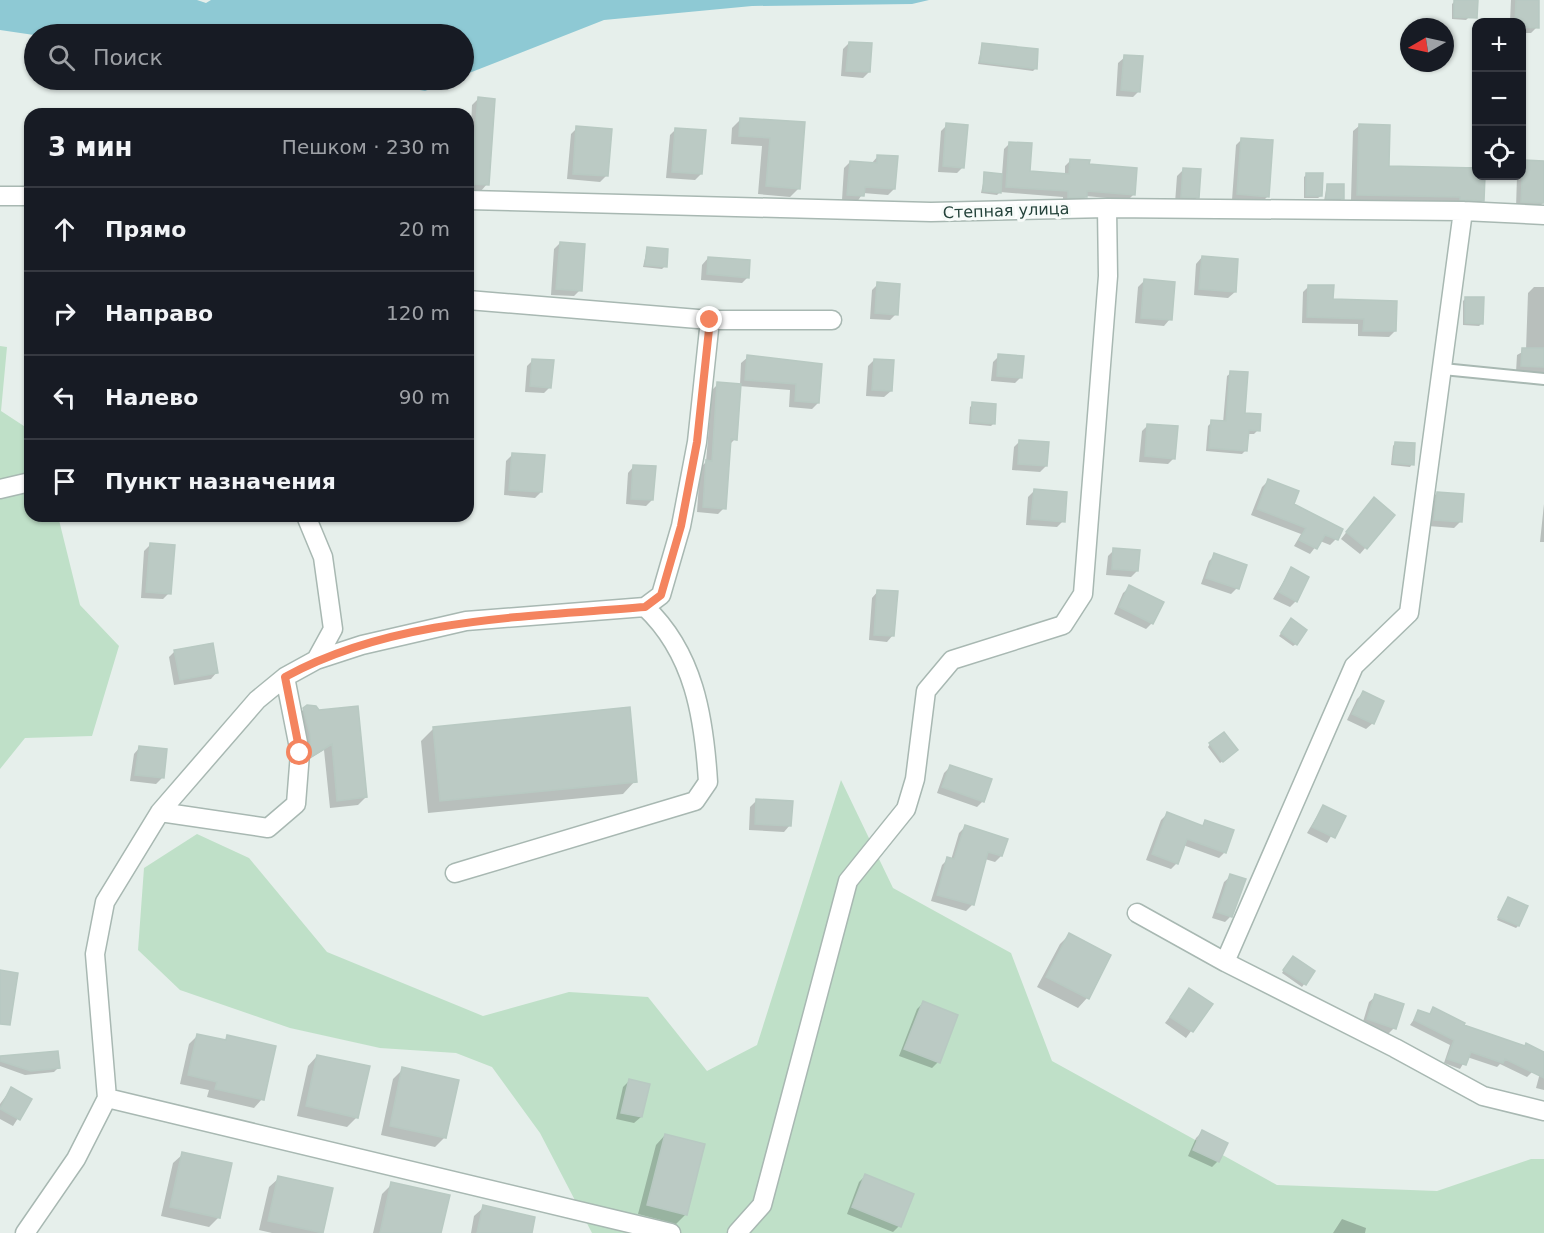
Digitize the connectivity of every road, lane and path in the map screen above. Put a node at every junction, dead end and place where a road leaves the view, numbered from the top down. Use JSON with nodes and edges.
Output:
{"nodes":[{"id":1,"x":0,"y":196,"type":"edge"},
{"id":2,"x":24,"y":196,"type":"edge"},
{"id":3,"x":474,"y":200,"type":"edge"},
{"id":4,"x":1107,"y":208,"type":"junction"},
{"id":5,"x":1463,"y":211,"type":"junction"},
{"id":6,"x":1544,"y":215,"type":"edge"},
{"id":7,"x":474,"y":300,"type":"edge"},
{"id":8,"x":710,"y":320,"type":"junction"},
{"id":9,"x":832,"y":320,"type":"dead end"},
{"id":10,"x":1443,"y":369,"type":"junction"},
{"id":11,"x":1544,"y":379,"type":"edge"},
{"id":12,"x":24,"y":483,"type":"edge"},
{"id":13,"x":0,"y":489,"type":"edge"},
{"id":14,"x":308,"y":522,"type":"edge"},
{"id":15,"x":645,"y":607,"type":"junction"},
{"id":16,"x":316,"y":660,"type":"junction"},
{"id":17,"x":285,"y":677,"type":"junction"},
{"id":18,"x":159,"y":812,"type":"junction"},
{"id":19,"x":455,"y":873,"type":"dead end"},
{"id":20,"x":1137,"y":913,"type":"dead end"},
{"id":21,"x":1225,"y":962,"type":"junction"},
{"id":22,"x":107,"y":1098,"type":"junction"},
{"id":23,"x":1544,"y":1111,"type":"edge"},
{"id":24,"x":25,"y":1233,"type":"edge"},
{"id":25,"x":671,"y":1233,"type":"edge"},
{"id":26,"x":737,"y":1233,"type":"edge"}],
"edges":[{"from":1,"to":2,"type":"street"},
{"from":3,"to":4,"type":"street","name":"Степная улица"},
{"from":4,"to":5,"type":"street","name":"Степная улица"},
{"from":4,"to":26,"type":"street"},
{"from":5,"to":6,"type":"street","name":"Степная улица"},
{"from":5,"to":10,"type":"street"},
{"from":7,"to":8,"type":"street"},
{"from":8,"to":9,"type":"street"},
{"from":8,"to":15,"type":"street"},
{"from":10,"to":11,"type":"lane"},
{"from":10,"to":21,"type":"street"},
{"from":12,"to":13,"type":"street"},
{"from":14,"to":16,"type":"street"},
{"from":15,"to":16,"type":"street"},
{"from":15,"to":19,"type":"street"},
{"from":16,"to":17,"type":"street"},
{"from":17,"to":18,"type":"street"},
{"from":17,"to":18,"type":"street"},
{"from":18,"to":22,"type":"street"},
{"from":20,"to":21,"type":"street"},
{"from":21,"to":23,"type":"street"},
{"from":22,"to":24,"type":"street"},
{"from":22,"to":25,"type":"street"}]}
